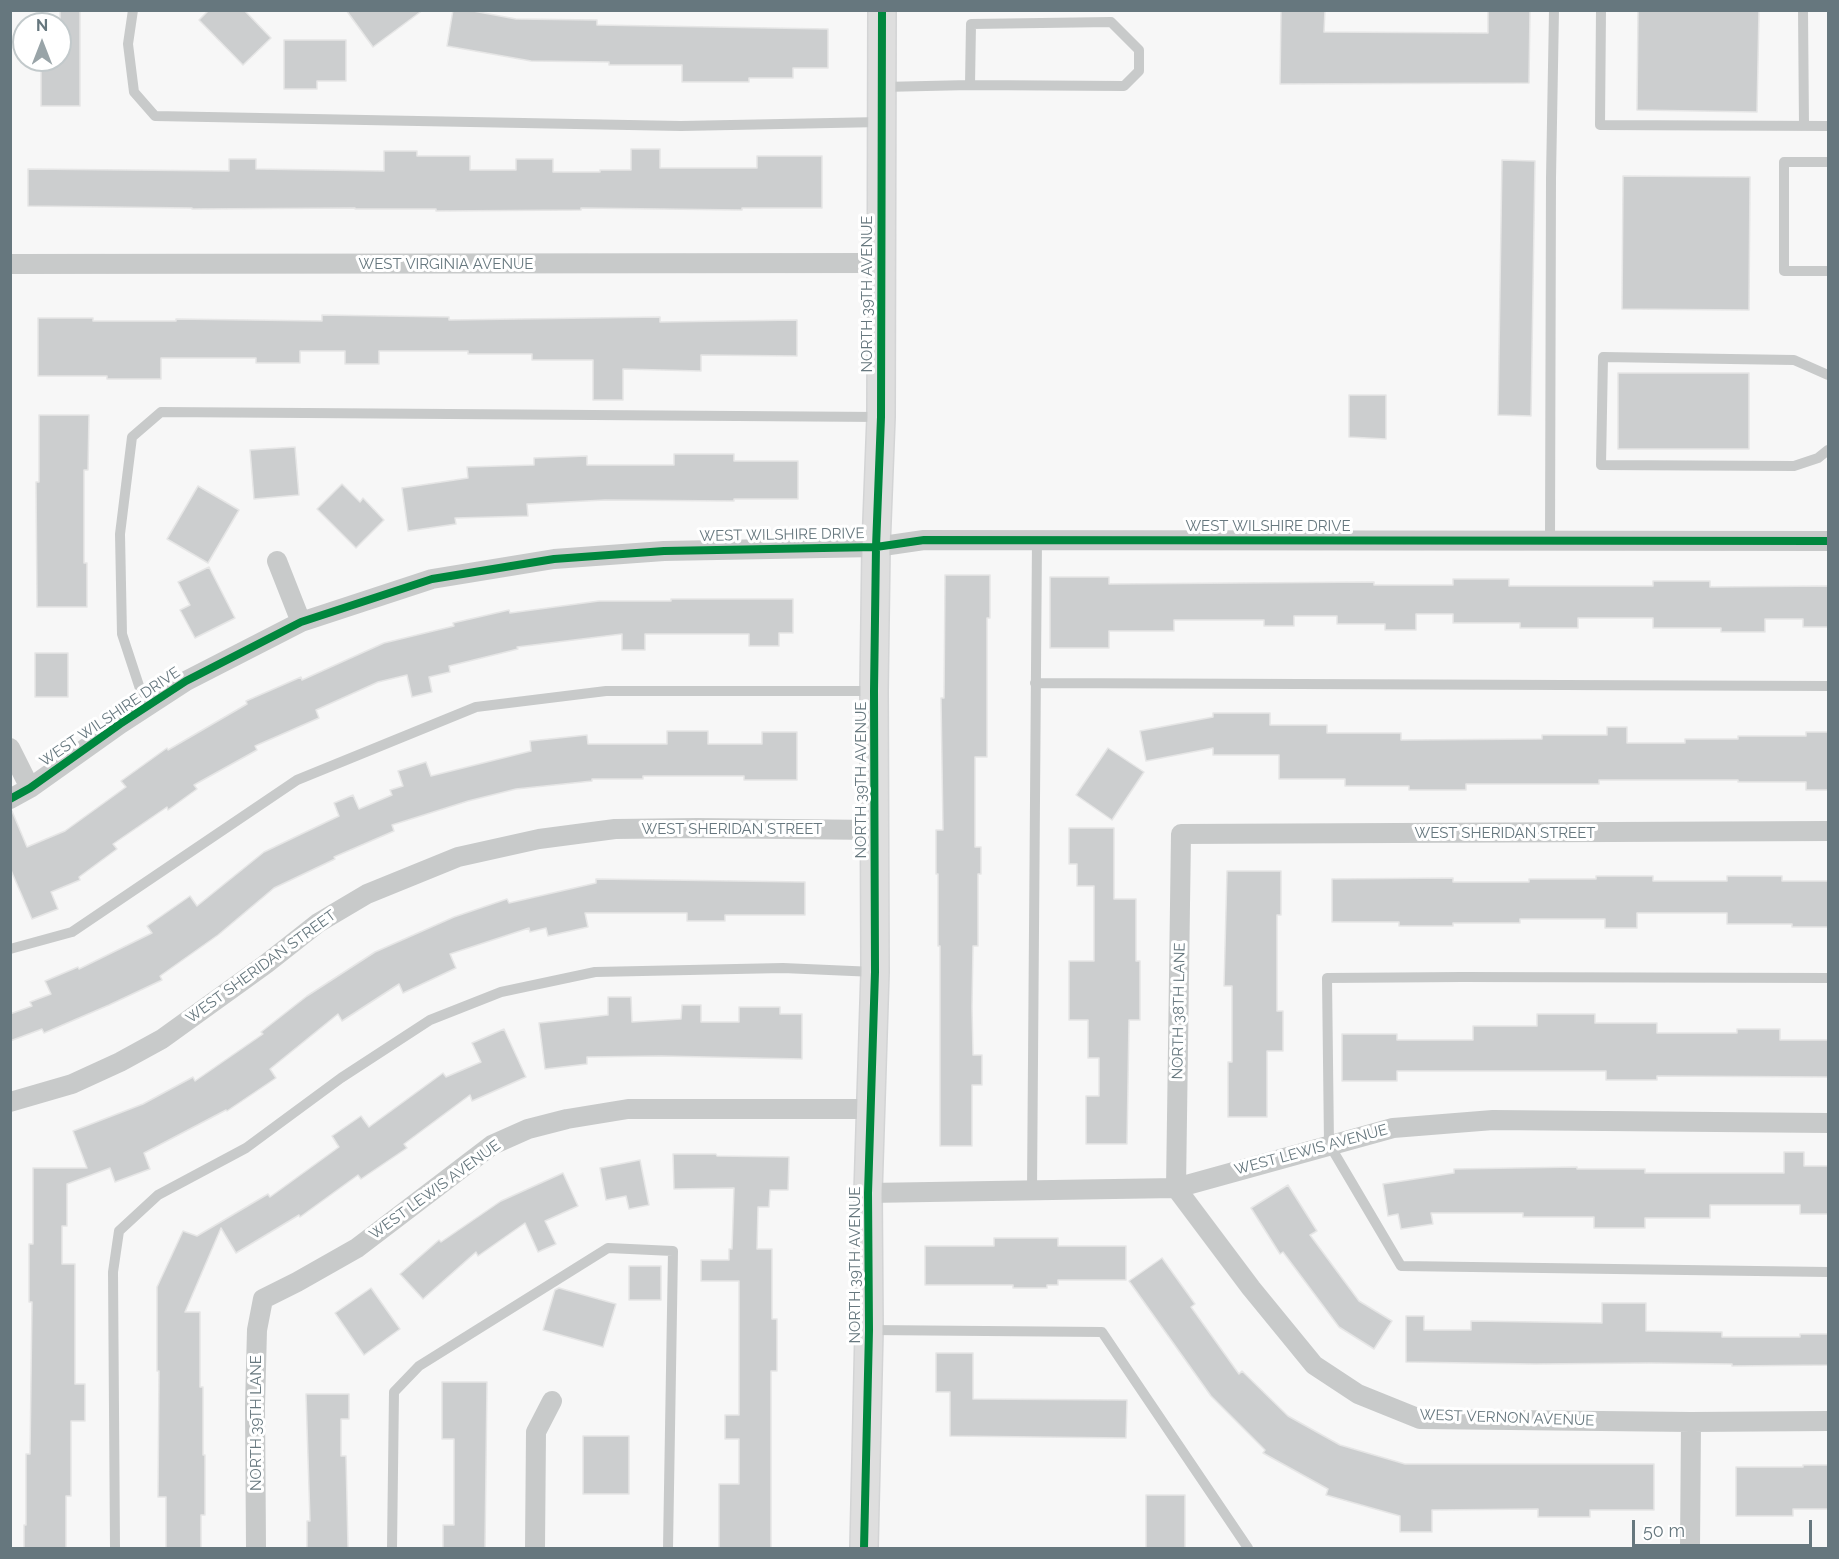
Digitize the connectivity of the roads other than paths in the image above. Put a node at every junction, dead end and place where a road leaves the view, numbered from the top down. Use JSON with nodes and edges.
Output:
{"nodes":[{"id":1,"x":133,"y":10,"type":"edge"},
{"id":2,"x":882,"y":10,"type":"edge"},
{"id":3,"x":1554,"y":10,"type":"edge"},
{"id":4,"x":1601,"y":10,"type":"edge"},
{"id":5,"x":1803,"y":10,"type":"edge"},
{"id":6,"x":970,"y":85,"type":"junction"},
{"id":7,"x":882,"y":87,"type":"junction"},
{"id":8,"x":882,"y":122,"type":"junction"},
{"id":9,"x":1804,"y":126,"type":"junction"},
{"id":10,"x":1828,"y":126,"type":"edge"},
{"id":11,"x":1828,"y":162,"type":"edge"},
{"id":12,"x":881,"y":263,"type":"junction"},
{"id":13,"x":10,"y":264,"type":"edge"},
{"id":14,"x":1828,"y":271,"type":"edge"},
{"id":15,"x":1828,"y":375,"type":"edge"},
{"id":16,"x":881,"y":417,"type":"junction"},
{"id":17,"x":1828,"y":450,"type":"edge"},
{"id":18,"x":1037,"y":539,"type":"junction"},
{"id":19,"x":1550,"y":540,"type":"junction"},
{"id":20,"x":1828,"y":541,"type":"edge"},
{"id":21,"x":876,"y":548,"type":"junction"},
{"id":22,"x":278,"y":561,"type":"dead end"},
{"id":23,"x":301,"y":622,"type":"junction"},
{"id":24,"x":1035,"y":683,"type":"junction"},
{"id":25,"x":1828,"y":686,"type":"edge"},
{"id":26,"x":874,"y":691,"type":"junction"},
{"id":27,"x":146,"y":707,"type":"junction"},
{"id":28,"x":10,"y":748,"type":"edge"},
{"id":29,"x":30,"y":788,"type":"junction"},
{"id":30,"x":10,"y":799,"type":"edge"},
{"id":31,"x":875,"y":830,"type":"junction"},
{"id":32,"x":1828,"y":831,"type":"edge"},
{"id":33,"x":1181,"y":834,"type":"joint"},
{"id":34,"x":10,"y":949,"type":"edge"},
{"id":35,"x":875,"y":972,"type":"junction"},
{"id":36,"x":1828,"y":978,"type":"edge"},
{"id":37,"x":10,"y":1102,"type":"edge"},
{"id":38,"x":870,"y":1109,"type":"junction"},
{"id":39,"x":1828,"y":1123,"type":"edge"},
{"id":40,"x":1329,"y":1144,"type":"junction"},
{"id":41,"x":1176,"y":1188,"type":"junction"},
{"id":42,"x":1032,"y":1190,"type":"junction"},
{"id":43,"x":868,"y":1193,"type":"junction"},
{"id":44,"x":1828,"y":1272,"type":"edge"},
{"id":45,"x":263,"y":1299,"type":"joint"},
{"id":46,"x":869,"y":1330,"type":"junction"},
{"id":47,"x":552,"y":1401,"type":"dead end"},
{"id":48,"x":1828,"y":1421,"type":"edge"},
{"id":49,"x":1691,"y":1422,"type":"junction"},
{"id":50,"x":114,"y":1548,"type":"edge"},
{"id":51,"x":256,"y":1548,"type":"edge"},
{"id":52,"x":392,"y":1548,"type":"edge"},
{"id":53,"x":535,"y":1548,"type":"edge"},
{"id":54,"x":668,"y":1548,"type":"edge"},
{"id":55,"x":864,"y":1548,"type":"edge"},
{"id":56,"x":1248,"y":1548,"type":"edge"},
{"id":57,"x":1690,"y":1548,"type":"edge"}],
"edges":[{"from":1,"to":8,"type":"lane"},
{"from":2,"to":7,"type":"street","name":"NORTH 39TH AVENUE"},
{"from":3,"to":19,"type":"lane"},
{"from":4,"to":9,"type":"lane"},
{"from":5,"to":9,"type":"lane"},
{"from":6,"to":6,"type":"lane"},
{"from":6,"to":7,"type":"lane"},
{"from":7,"to":8,"type":"street","name":"NORTH 39TH AVENUE"},
{"from":8,"to":12,"type":"street","name":"NORTH 39TH AVENUE"},
{"from":9,"to":10,"type":"lane"},
{"from":11,"to":14,"type":"lane"},
{"from":12,"to":13,"type":"street","name":"WEST VIRGINIA AVENUE"},
{"from":12,"to":16,"type":"street","name":"NORTH 39TH AVENUE"},
{"from":15,"to":17,"type":"lane"},
{"from":16,"to":21,"type":"street","name":"NORTH 39TH AVENUE"},
{"from":16,"to":27,"type":"lane"},
{"from":18,"to":19,"type":"street","name":"WEST WILSHIRE DRIVE"},
{"from":18,"to":21,"type":"street","name":"WEST WILSHIRE DRIVE"},
{"from":18,"to":24,"type":"lane"},
{"from":19,"to":20,"type":"street","name":"WEST WILSHIRE DRIVE"},
{"from":21,"to":23,"type":"street","name":"WEST WILSHIRE DRIVE"},
{"from":21,"to":26,"type":"street","name":"NORTH 39TH AVENUE"},
{"from":22,"to":23,"type":"street"},
{"from":23,"to":27,"type":"street","name":"WEST WILSHIRE DRIVE"},
{"from":24,"to":25,"type":"lane"},
{"from":24,"to":42,"type":"lane"},
{"from":26,"to":31,"type":"street","name":"NORTH 39TH AVENUE"},
{"from":26,"to":34,"type":"lane"},
{"from":27,"to":29,"type":"street","name":"WEST WILSHIRE DRIVE"},
{"from":28,"to":29,"type":"street"},
{"from":29,"to":30,"type":"street","name":"WEST WILSHIRE DRIVE"},
{"from":31,"to":35,"type":"street","name":"NORTH 39TH AVENUE"},
{"from":31,"to":37,"type":"street","name":"WEST SHERIDAN STREET"},
{"from":32,"to":33,"type":"street","name":"WEST SHERIDAN STREET"},
{"from":33,"to":41,"type":"street","name":"NORTH 38TH LANE"},
{"from":35,"to":38,"type":"street","name":"NORTH 39TH AVENUE"},
{"from":35,"to":50,"type":"lane"},
{"from":36,"to":40,"type":"lane"},
{"from":38,"to":43,"type":"street","name":"NORTH 39TH AVENUE"},
{"from":38,"to":45,"type":"street","name":"WEST LEWIS AVENUE"},
{"from":39,"to":40,"type":"street","name":"WEST LEWIS AVENUE"},
{"from":40,"to":41,"type":"street","name":"WEST LEWIS AVENUE"},
{"from":40,"to":44,"type":"lane"},
{"from":41,"to":42,"type":"street","name":"WEST LEWIS AVENUE"},
{"from":41,"to":49,"type":"street","name":"WEST VERNON AVENUE"},
{"from":42,"to":43,"type":"street","name":"WEST LEWIS AVENUE"},
{"from":43,"to":46,"type":"street","name":"NORTH 39TH AVENUE"},
{"from":45,"to":51,"type":"street","name":"NORTH 39TH LANE"},
{"from":46,"to":55,"type":"street","name":"NORTH 39TH AVENUE"},
{"from":46,"to":56,"type":"lane"},
{"from":47,"to":53,"type":"street"},
{"from":48,"to":49,"type":"street","name":"WEST VERNON AVENUE"},
{"from":49,"to":57,"type":"street"},
{"from":52,"to":54,"type":"lane"}]}
